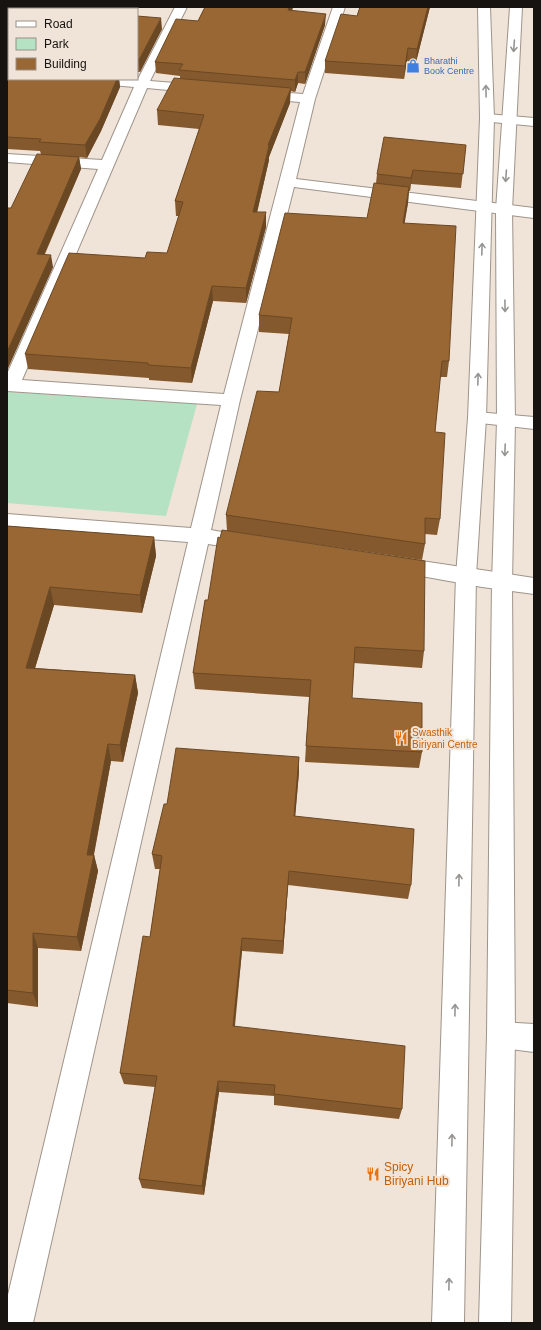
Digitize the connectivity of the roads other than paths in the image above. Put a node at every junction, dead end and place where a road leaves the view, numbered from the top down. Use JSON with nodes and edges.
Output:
{"nodes":[{"id":1,"x":181,"y":7,"type":"edge"},
{"id":2,"x":339,"y":7,"type":"edge"},
{"id":3,"x":484,"y":7,"type":"edge"},
{"id":4,"x":516,"y":7,"type":"edge"},
{"id":5,"x":100,"y":80,"type":"edge"},
{"id":6,"x":142,"y":84,"type":"junction"},
{"id":7,"x":213,"y":90,"type":"edge"},
{"id":8,"x":253,"y":94,"type":"edge"},
{"id":9,"x":308,"y":99,"type":"junction"},
{"id":10,"x":487,"y":118,"type":"junction"},
{"id":11,"x":509,"y":120,"type":"junction"},
{"id":12,"x":534,"y":122,"type":"edge"},
{"id":13,"x":7,"y":158,"type":"edge"},
{"id":14,"x":108,"y":165,"type":"junction"},
{"id":15,"x":288,"y":182,"type":"junction"},
{"id":16,"x":493,"y":208,"type":"junction"},
{"id":17,"x":534,"y":213,"type":"edge"},
{"id":18,"x":9,"y":385,"type":"edge"},
{"id":19,"x":231,"y":400,"type":"junction"},
{"id":20,"x":477,"y":418,"type":"junction"},
{"id":21,"x":506,"y":421,"type":"junction"},
{"id":22,"x":534,"y":423,"type":"edge"},
{"id":23,"x":7,"y":521,"type":"edge"},
{"id":24,"x":201,"y":536,"type":"junction"},
{"id":25,"x":263,"y":546,"type":"edge"},
{"id":26,"x":380,"y":563,"type":"edge"},
{"id":27,"x":466,"y":576,"type":"junction"},
{"id":28,"x":502,"y":583,"type":"junction"},
{"id":29,"x":534,"y":586,"type":"edge"},
{"id":30,"x":501,"y":1035,"type":"junction"},
{"id":31,"x":534,"y":1038,"type":"edge"},
{"id":32,"x":17,"y":1323,"type":"edge"},
{"id":33,"x":448,"y":1323,"type":"edge"},
{"id":34,"x":495,"y":1323,"type":"edge"}],
"edges":[{"from":1,"to":6,"type":"street"},
{"from":2,"to":9,"type":"street"},
{"from":10,"to":3,"type":"street","one_way":true},
{"from":4,"to":11,"type":"street","one_way":true},
{"from":5,"to":6,"type":"street"},
{"from":6,"to":7,"type":"street"},
{"from":6,"to":14,"type":"street"},
{"from":8,"to":9,"type":"street"},
{"from":9,"to":15,"type":"street"},
{"from":10,"to":11,"type":"street"},
{"from":10,"to":16,"type":"street"},
{"from":11,"to":12,"type":"street"},
{"from":11,"to":16,"type":"street","one_way":true},
{"from":13,"to":14,"type":"street"},
{"from":14,"to":18,"type":"street"},
{"from":15,"to":16,"type":"street"},
{"from":15,"to":19,"type":"street"},
{"from":16,"to":17,"type":"street"},
{"from":20,"to":16,"type":"street","one_way":true},
{"from":16,"to":21,"type":"street","one_way":true},
{"from":18,"to":19,"type":"street"},
{"from":19,"to":24,"type":"street"},
{"from":20,"to":21,"type":"street"},
{"from":20,"to":27,"type":"street"},
{"from":21,"to":22,"type":"street"},
{"from":21,"to":28,"type":"street","one_way":true},
{"from":23,"to":24,"type":"street"},
{"from":24,"to":25,"type":"street"},
{"from":24,"to":32,"type":"street"},
{"from":26,"to":27,"type":"street"},
{"from":27,"to":28,"type":"street"},
{"from":33,"to":27,"type":"street","one_way":true},
{"from":28,"to":29,"type":"street"},
{"from":28,"to":30,"type":"street"},
{"from":30,"to":31,"type":"street"},
{"from":30,"to":34,"type":"street"}]}
